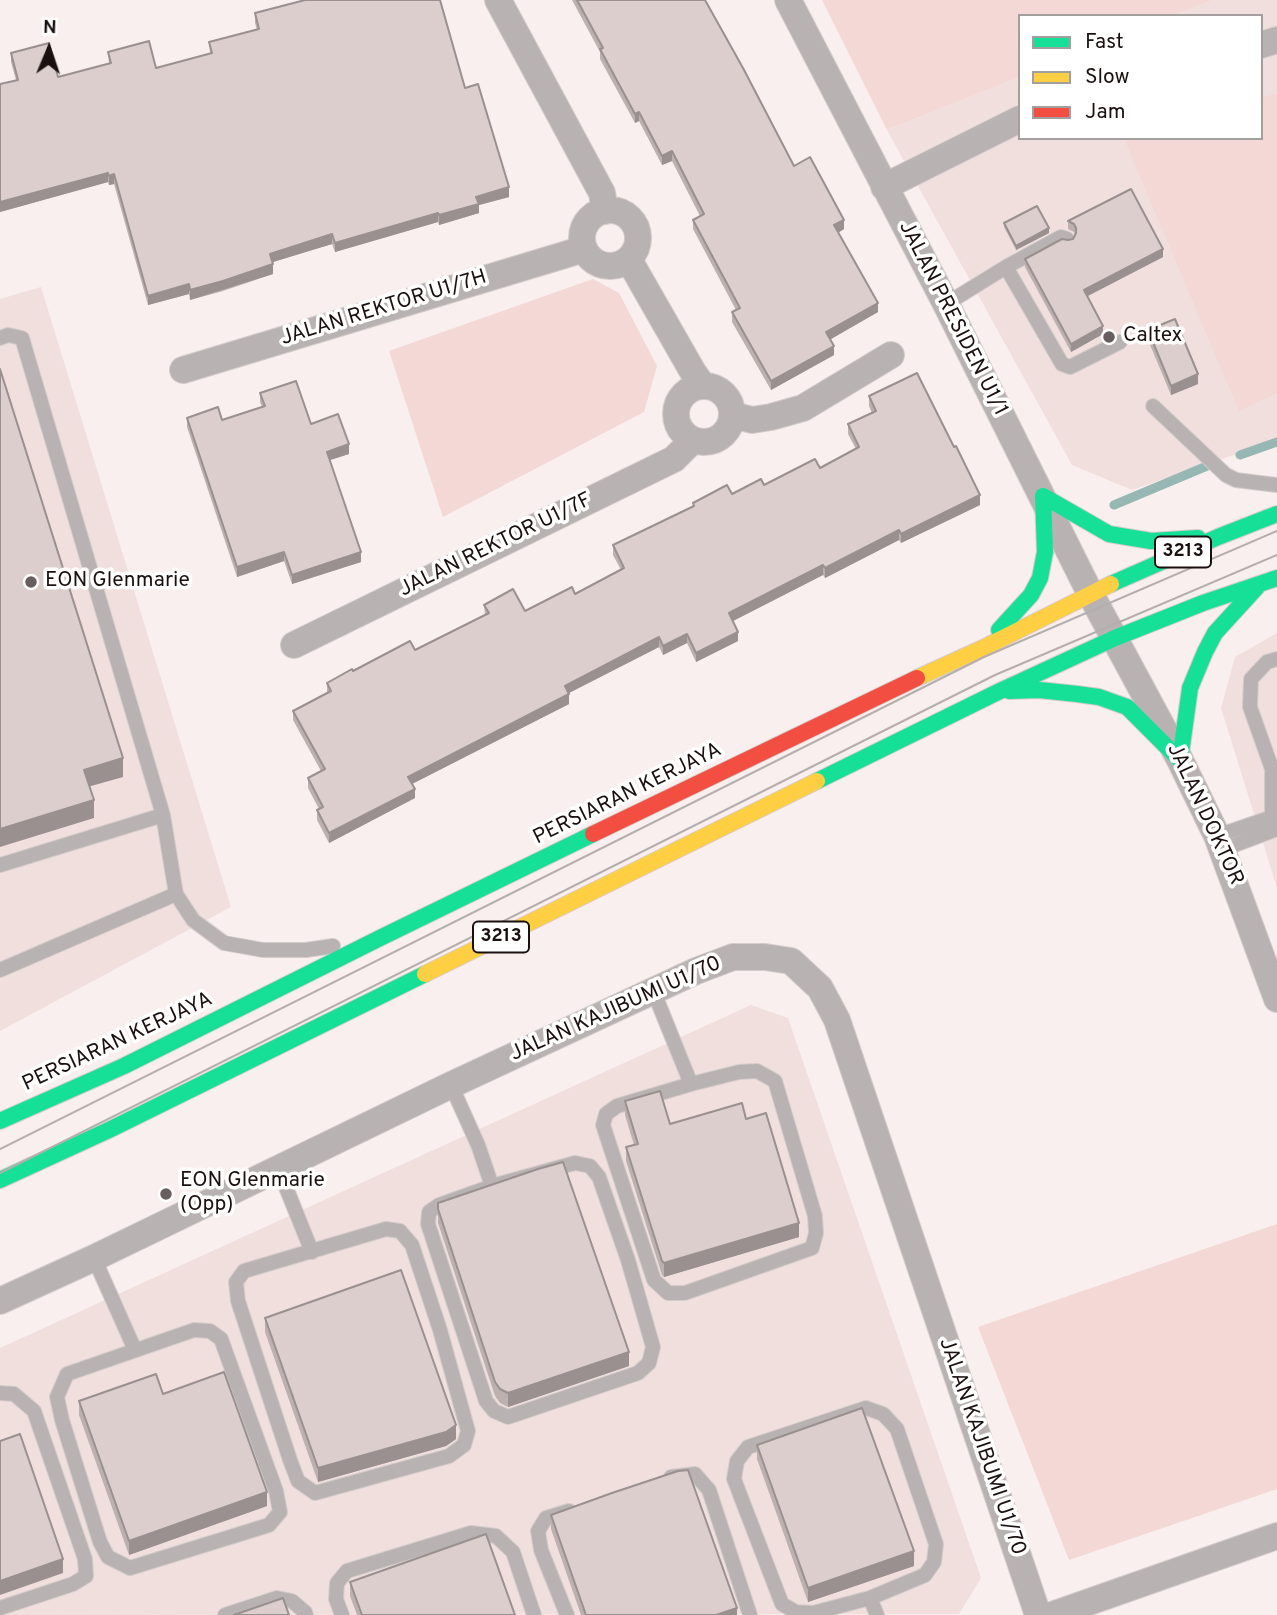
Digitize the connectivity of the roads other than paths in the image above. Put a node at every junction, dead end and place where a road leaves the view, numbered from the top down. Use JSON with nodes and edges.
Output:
{"nodes":[{"id":1,"x":498,"y":0,"type":"edge"},
{"id":2,"x":788,"y":0,"type":"edge"},
{"id":3,"x":1018,"y":120,"type":"edge"},
{"id":4,"x":884,"y":187,"type":"junction"},
{"id":5,"x":605,"y":211,"type":"junction"},
{"id":6,"x":1067,"y":239,"type":"edge"},
{"id":7,"x":584,"y":249,"type":"junction"},
{"id":8,"x":629,"y":260,"type":"junction"},
{"id":9,"x":1006,"y":267,"type":"junction"},
{"id":10,"x":946,"y":304,"type":"junction"},
{"id":11,"x":0,"y":338,"type":"edge"},
{"id":12,"x":1120,"y":342,"type":"dead end"},
{"id":13,"x":891,"y":355,"type":"dead end"},
{"id":14,"x":183,"y":370,"type":"dead end"},
{"id":15,"x":703,"y":386,"type":"junction"},
{"id":16,"x":1153,"y":406,"type":"dead end"},
{"id":17,"x":733,"y":415,"type":"junction"},
{"id":18,"x":693,"y":440,"type":"junction"},
{"id":19,"x":1277,"y":485,"type":"edge"},
{"id":20,"x":1042,"y":496,"type":"junction"},
{"id":21,"x":1277,"y":514,"type":"edge"},
{"id":22,"x":1218,"y":537,"type":"junction"},
{"id":23,"x":1269,"y":581,"type":"edge"},
{"id":24,"x":1090,"y":593,"type":"junction"},
{"id":25,"x":1115,"y":638,"type":"junction"},
{"id":26,"x":295,"y":645,"type":"dead end"},
{"id":27,"x":983,"y":648,"type":"junction"},
{"id":28,"x":1277,"y":659,"type":"edge"},
{"id":29,"x":1000,"y":691,"type":"junction"},
{"id":30,"x":1180,"y":760,"type":"junction"},
{"id":31,"x":1272,"y":769,"type":"junction"},
{"id":32,"x":1277,"y":783,"type":"edge"},
{"id":33,"x":163,"y":815,"type":"junction"},
{"id":34,"x":1277,"y":828,"type":"edge"},
{"id":35,"x":1220,"y":843,"type":"junction"},
{"id":36,"x":0,"y":865,"type":"edge"},
{"id":37,"x":176,"y":894,"type":"junction"},
{"id":38,"x":382,"y":937,"type":"junction"},
{"id":39,"x":0,"y":970,"type":"edge"},
{"id":40,"x":653,"y":990,"type":"junction"},
{"id":41,"x":1277,"y":999,"type":"edge"},
{"id":42,"x":691,"y":1084,"type":"junction"},
{"id":43,"x":452,"y":1085,"type":"junction"},
{"id":44,"x":0,"y":1121,"type":"edge"},
{"id":45,"x":279,"y":1170,"type":"junction"},
{"id":46,"x":0,"y":1180,"type":"edge"},
{"id":47,"x":492,"y":1186,"type":"junction"},
{"id":48,"x":312,"y":1252,"type":"junction"},
{"id":49,"x":94,"y":1258,"type":"junction"},
{"id":50,"x":0,"y":1301,"type":"edge"},
{"id":51,"x":135,"y":1350,"type":"junction"},
{"id":52,"x":0,"y":1393,"type":"edge"},
{"id":53,"x":663,"y":1480,"type":"edge"},
{"id":54,"x":585,"y":1506,"type":"edge"},
{"id":55,"x":1277,"y":1536,"type":"edge"},
{"id":56,"x":870,"y":1598,"type":"junction"},
{"id":57,"x":0,"y":1608,"type":"edge"},
{"id":58,"x":225,"y":1615,"type":"edge"},
{"id":59,"x":306,"y":1615,"type":"edge"},
{"id":60,"x":342,"y":1615,"type":"edge"},
{"id":61,"x":534,"y":1615,"type":"edge"},
{"id":62,"x":567,"y":1615,"type":"edge"},
{"id":63,"x":750,"y":1615,"type":"edge"},
{"id":64,"x":877,"y":1615,"type":"edge"},
{"id":65,"x":1038,"y":1615,"type":"edge"},
{"id":66,"x":1052,"y":1615,"type":"edge"}],
"edges":[{"from":1,"to":5,"type":"street"},
{"from":2,"to":4,"type":"street","name":"JALAN PRESIDEN U1/1"},
{"from":3,"to":4,"type":"street"},
{"from":4,"to":10,"type":"street","name":"JALAN PRESIDEN U1/1"},
{"from":5,"to":7,"type":"street"},
{"from":5,"to":8,"type":"street"},
{"from":6,"to":9,"type":"lane"},
{"from":7,"to":8,"type":"street"},
{"from":7,"to":14,"type":"street","name":"JALAN REKTOR U1/7H"},
{"from":8,"to":15,"type":"street"},
{"from":9,"to":10,"type":"lane"},
{"from":9,"to":12,"type":"lane"},
{"from":10,"to":20,"type":"street","name":"JALAN PRESIDEN U1/1"},
{"from":11,"to":33,"type":"lane"},
{"from":13,"to":17,"type":"street"},
{"from":15,"to":17,"type":"street"},
{"from":15,"to":18,"type":"street"},
{"from":16,"to":19,"type":"lane"},
{"from":17,"to":18,"type":"street"},
{"from":18,"to":26,"type":"street","name":"JALAN REKTOR U1/7F"},
{"from":20,"to":22,"type":"main road"},
{"from":20,"to":24,"type":"street","name":"JALAN PRESIDEN U1/1"},
{"from":20,"to":27,"type":"main road"},
{"from":21,"to":22,"type":"main road","name":"PERSIARAN KERJAYA","number":"3213"},
{"from":22,"to":24,"type":"main road","name":"PERSIARAN KERJAYA","number":"3213"},
{"from":23,"to":25,"type":"main road","number":"3213"},
{"from":23,"to":30,"type":"main road"},
{"from":24,"to":25,"type":"street","name":"JALAN PRESIDEN U1/1"},
{"from":24,"to":27,"type":"main road","name":"PERSIARAN KERJAYA","number":"3213"},
{"from":25,"to":29,"type":"main road","number":"3213"},
{"from":25,"to":30,"type":"street","name":"JALAN DOKTOR"},
{"from":27,"to":38,"type":"main road","name":"PERSIARAN KERJAYA","number":"3213"},
{"from":28,"to":31,"type":"lane"},
{"from":29,"to":30,"type":"main road"},
{"from":29,"to":46,"type":"main road","number":"3213"},
{"from":30,"to":35,"type":"street","name":"JALAN DOKTOR"},
{"from":31,"to":32,"type":"lane"},
{"from":31,"to":35,"type":"lane"},
{"from":33,"to":36,"type":"lane"},
{"from":33,"to":37,"type":"lane"},
{"from":34,"to":35,"type":"lane"},
{"from":35,"to":41,"type":"street","name":"JALAN DOKTOR"},
{"from":37,"to":38,"type":"lane"},
{"from":37,"to":39,"type":"lane"},
{"from":38,"to":44,"type":"main road","name":"PERSIARAN KERJAYA","number":"3213"},
{"from":40,"to":42,"type":"lane"},
{"from":40,"to":43,"type":"street","name":"JALAN KAJIBUMI U1/70"},
{"from":40,"to":65,"type":"street","name":"JALAN KAJIBUMI U1/70"},
{"from":42,"to":42,"type":"lane"},
{"from":43,"to":45,"type":"street","name":"JALAN KAJIBUMI U1/70"},
{"from":43,"to":47,"type":"lane"},
{"from":45,"to":48,"type":"lane"},
{"from":45,"to":49,"type":"street","name":"JALAN KAJIBUMI U1/70"},
{"from":47,"to":47,"type":"lane"},
{"from":48,"to":48,"type":"lane"},
{"from":49,"to":50,"type":"street","name":"JALAN KAJIBUMI U1/70"},
{"from":49,"to":51,"type":"lane"},
{"from":51,"to":51,"type":"lane"},
{"from":52,"to":57,"type":"lane"},
{"from":53,"to":63,"type":"lane"},
{"from":54,"to":62,"type":"lane"},
{"from":55,"to":66,"type":"street"},
{"from":56,"to":56,"type":"lane"},
{"from":56,"to":64,"type":"lane"},
{"from":58,"to":59,"type":"lane"},
{"from":60,"to":61,"type":"lane"}]}
